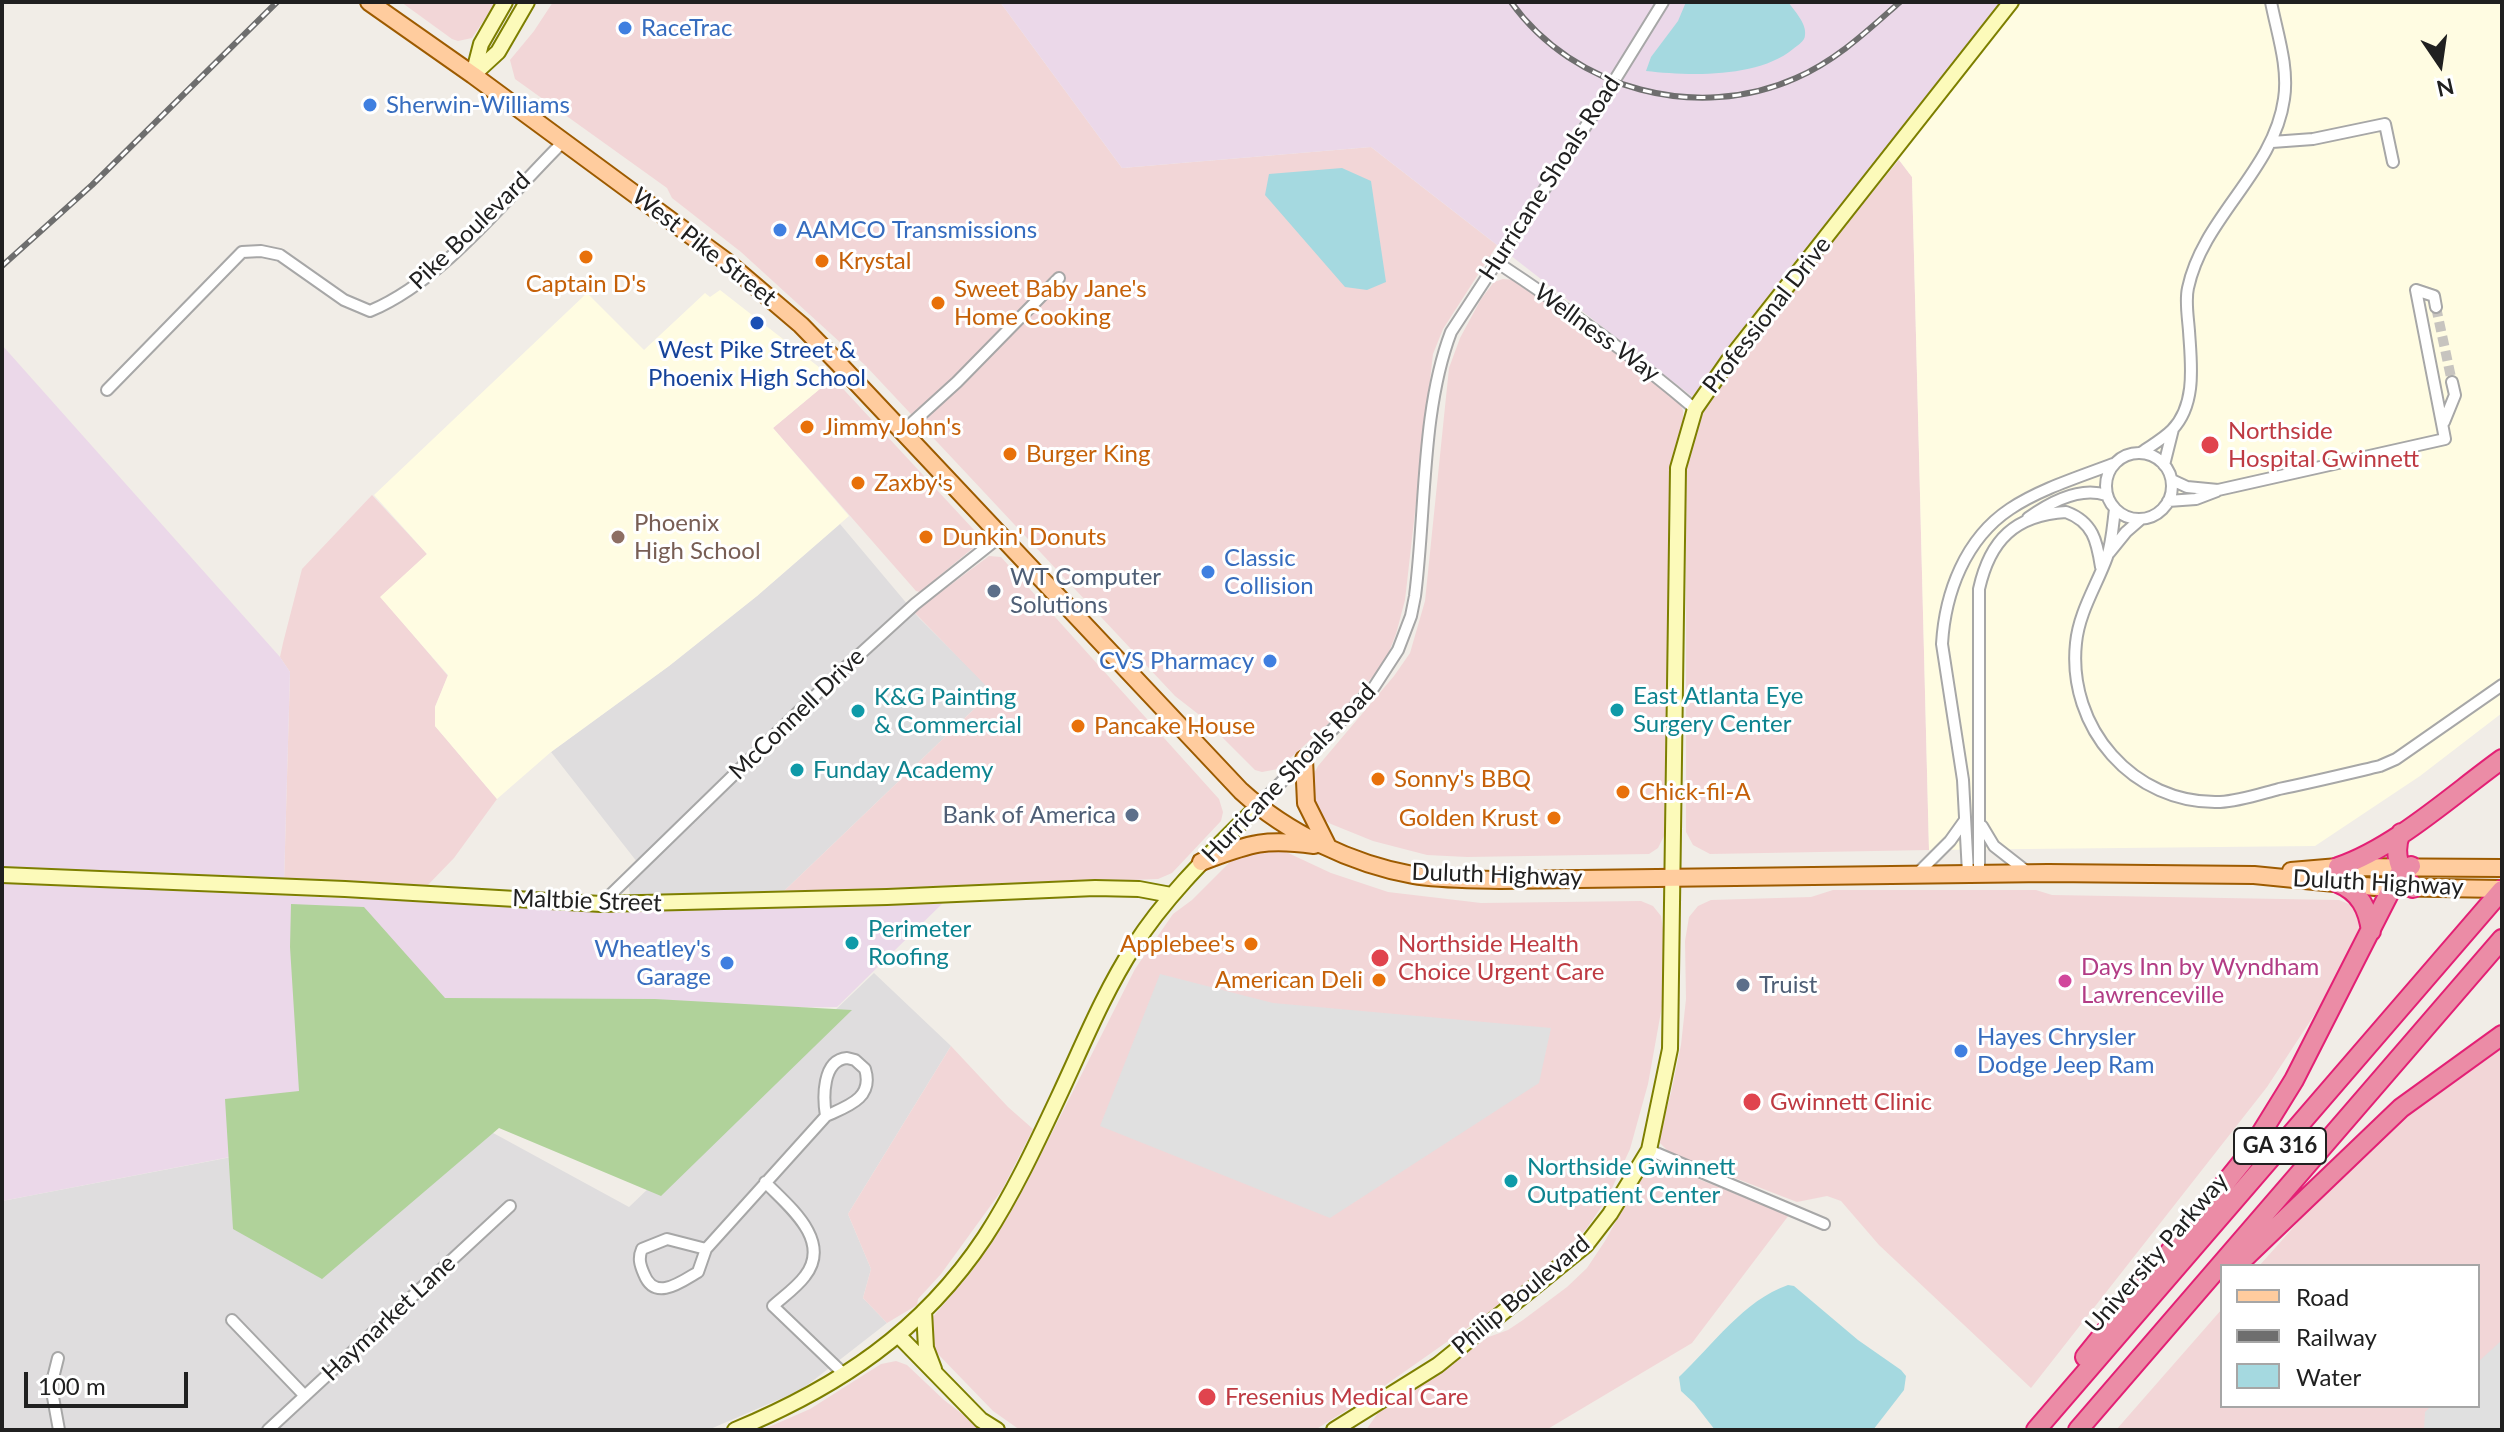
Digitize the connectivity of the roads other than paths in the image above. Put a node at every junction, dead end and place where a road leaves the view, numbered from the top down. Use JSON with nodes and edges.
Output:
{"nodes":[{"id":1,"x":369,"y":2,"type":"edge"},
{"id":2,"x":505,"y":2,"type":"edge"},
{"id":3,"x":527,"y":2,"type":"edge"},
{"id":4,"x":1663,"y":2,"type":"edge"},
{"id":5,"x":2011,"y":2,"type":"edge"},
{"id":6,"x":2271,"y":2,"type":"edge"},
{"id":7,"x":473,"y":75,"type":"junction"},
{"id":8,"x":564,"y":141,"type":"junction"},
{"id":9,"x":2272,"y":142,"type":"junction"},
{"id":10,"x":2393,"y":162,"type":"dead end"},
{"id":11,"x":1495,"y":261,"type":"junction"},
{"id":12,"x":1059,"y":278,"type":"dead end"},
{"id":13,"x":2436,"y":307,"type":"dead end"},
{"id":14,"x":2452,"y":382,"type":"tunnel mouth"},
{"id":15,"x":107,"y":390,"type":"dead end"},
{"id":16,"x":1695,"y":409,"type":"junction"},
{"id":17,"x":2443,"y":424,"type":"junction"},
{"id":18,"x":2173,"y":429,"type":"junction"},
{"id":19,"x":903,"y":431,"type":"junction"},
{"id":20,"x":2142,"y":452,"type":"junction"},
{"id":21,"x":2113,"y":464,"type":"junction"},
{"id":22,"x":2164,"y":465,"type":"junction"},
{"id":23,"x":2172,"y":480,"type":"junction"},
{"id":24,"x":2218,"y":490,"type":"junction"},
{"id":25,"x":2106,"y":495,"type":"junction"},
{"id":26,"x":2168,"y":501,"type":"junction"},
{"id":27,"x":2115,"y":509,"type":"junction"},
{"id":28,"x":2141,"y":519,"type":"junction"},
{"id":29,"x":2020,"y":524,"type":"junction"},
{"id":30,"x":1002,"y":535,"type":"junction"},
{"id":31,"x":2108,"y":554,"type":"junction"},
{"id":32,"x":2102,"y":569,"type":"junction"},
{"id":33,"x":2502,"y":685,"type":"edge"},
{"id":34,"x":1304,"y":759,"type":"junction"},
{"id":35,"x":2502,"y":759,"type":"edge"},
{"id":36,"x":1258,"y":806,"type":"junction"},
{"id":37,"x":1979,"y":817,"type":"junction"},
{"id":38,"x":1966,"y":818,"type":"junction"},
{"id":39,"x":2401,"y":833,"type":"junction"},
{"id":40,"x":1328,"y":847,"type":"junction"},
{"id":41,"x":1201,"y":862,"type":"junction"},
{"id":42,"x":2502,"y":868,"type":"edge"},
{"id":43,"x":1974,"y":873,"type":"junction"},
{"id":44,"x":2029,"y":873,"type":"junction"},
{"id":45,"x":2402,"y":873,"type":"junction"},
{"id":46,"x":1917,"y":874,"type":"junction"},
{"id":47,"x":2,"y":875,"type":"edge"},
{"id":48,"x":2338,"y":875,"type":"junction"},
{"id":49,"x":1673,"y":877,"type":"junction"},
{"id":50,"x":2413,"y":888,"type":"joint"},
{"id":51,"x":2502,"y":889,"type":"edge"},
{"id":52,"x":1171,"y":895,"type":"junction"},
{"id":53,"x":601,"y":904,"type":"junction"},
{"id":54,"x":2371,"y":931,"type":"junction"},
{"id":55,"x":2502,"y":939,"type":"edge"},
{"id":56,"x":2502,"y":1035,"type":"edge"},
{"id":57,"x":826,"y":1116,"type":"junction"},
{"id":58,"x":1649,"y":1150,"type":"junction"},
{"id":59,"x":765,"y":1182,"type":"junction"},
{"id":60,"x":510,"y":1206,"type":"dead end"},
{"id":61,"x":1824,"y":1224,"type":"dead end"},
{"id":62,"x":706,"y":1249,"type":"junction"},
{"id":63,"x":2221,"y":1264,"type":"edge"},
{"id":64,"x":2238,"y":1264,"type":"edge"},
{"id":65,"x":2220,"y":1265,"type":"edge"},
{"id":66,"x":2220,"y":1281,"type":"edge"},
{"id":67,"x":924,"y":1311,"type":"junction"},
{"id":68,"x":232,"y":1320,"type":"dead end"},
{"id":69,"x":898,"y":1335,"type":"junction"},
{"id":70,"x":2158,"y":1337,"type":"junction"},
{"id":71,"x":58,"y":1358,"type":"dead end"},
{"id":72,"x":845,"y":1375,"type":"junction"},
{"id":73,"x":937,"y":1377,"type":"junction"},
{"id":74,"x":305,"y":1396,"type":"junction"},
{"id":75,"x":2059,"y":1403,"type":"junction"},
{"id":76,"x":1343,"y":1428,"type":"edge"},
{"id":77,"x":59,"y":1430,"type":"edge"},
{"id":78,"x":268,"y":1430,"type":"edge"},
{"id":79,"x":735,"y":1430,"type":"edge"},
{"id":80,"x":997,"y":1430,"type":"edge"},
{"id":81,"x":2036,"y":1430,"type":"edge"},
{"id":82,"x":2078,"y":1430,"type":"edge"}],
"edges":[{"from":1,"to":7,"type":"main road","name":"West Pike Street"},
{"from":2,"to":7,"type":"street"},
{"from":3,"to":7,"type":"street"},
{"from":4,"to":11,"type":"street","name":"Hurricane Shoals Road"},
{"from":5,"to":16,"type":"street","name":"Professional Drive"},
{"from":6,"to":9,"type":"street"},
{"from":7,"to":8,"type":"main road","name":"West Pike Street"},
{"from":8,"to":15,"type":"street","name":"Pike Boulevard"},
{"from":8,"to":19,"type":"main road","name":"West Pike Street"},
{"from":9,"to":10,"type":"street"},
{"from":9,"to":18,"type":"street"},
{"from":11,"to":16,"type":"street","name":"Wellness Way"},
{"from":11,"to":34,"type":"street","name":"Hurricane Shoals Road"},
{"from":12,"to":19,"type":"street"},
{"from":13,"to":17,"type":"street"},
{"from":14,"to":17,"type":"street"},
{"from":16,"to":49,"type":"street","name":"Professional Drive"},
{"from":17,"to":24,"type":"street"},
{"from":18,"to":20,"type":"street"},
{"from":18,"to":22,"type":"street"},
{"from":19,"to":30,"type":"main road","name":"West Pike Street"},
{"from":20,"to":21,"type":"street"},
{"from":20,"to":22,"type":"street"},
{"from":21,"to":25,"type":"street"},
{"from":21,"to":38,"type":"street"},
{"from":22,"to":23,"type":"street"},
{"from":23,"to":24,"type":"street"},
{"from":23,"to":26,"type":"street"},
{"from":24,"to":26,"type":"street"},
{"from":25,"to":27,"type":"street"},
{"from":25,"to":29,"type":"street"},
{"from":26,"to":28,"type":"street"},
{"from":27,"to":28,"type":"street"},
{"from":27,"to":31,"type":"street"},
{"from":28,"to":31,"type":"street"},
{"from":29,"to":32,"type":"street"},
{"from":29,"to":37,"type":"street"},
{"from":30,"to":36,"type":"main road","name":"Duluth Highway"},
{"from":30,"to":53,"type":"street","name":"McConnell Drive"},
{"from":31,"to":32,"type":"street"},
{"from":32,"to":33,"type":"street"},
{"from":34,"to":36,"type":"street","name":"Hurricane Shoals Road"},
{"from":34,"to":40,"type":"main road"},
{"from":35,"to":39,"type":"highway"},
{"from":36,"to":40,"type":"main road","name":"Duluth Highway"},
{"from":36,"to":41,"type":"street","name":"Hurricane Shoals Road"},
{"from":37,"to":43,"type":"street"},
{"from":37,"to":44,"type":"street"},
{"from":38,"to":43,"type":"street"},
{"from":38,"to":46,"type":"street"},
{"from":39,"to":45,"type":"highway"},
{"from":39,"to":48,"type":"highway"},
{"from":40,"to":41,"type":"main road"},
{"from":40,"to":49,"type":"main road","name":"Duluth Highway"},
{"from":41,"to":52,"type":"street","name":"Hurricane Shoals Road"},
{"from":42,"to":45,"type":"main road","name":"Duluth Highway"},
{"from":43,"to":44,"type":"main road","name":"Duluth Highway"},
{"from":43,"to":46,"type":"main road","name":"Duluth Highway"},
{"from":44,"to":48,"type":"main road","name":"Duluth Highway"},
{"from":45,"to":48,"type":"main road","name":"Duluth Highway"},
{"from":45,"to":50,"type":"highway"},
{"from":45,"to":54,"type":"highway"},
{"from":46,"to":49,"type":"main road","name":"Duluth Highway"},
{"from":47,"to":53,"type":"street","name":"Maltbie Street"},
{"from":48,"to":54,"type":"highway"},
{"from":49,"to":58,"type":"street","name":"Philip Boulevard"},
{"from":50,"to":51,"type":"main road","name":"Duluth Highway"},
{"from":51,"to":75,"type":"highway","name":"University Parkway","number":"GA 316"},
{"from":52,"to":53,"type":"street","name":"Maltbie Street"},
{"from":52,"to":67,"type":"street","name":"Hurricane Shoals Road"},
{"from":54,"to":75,"type":"highway"},
{"from":55,"to":63,"type":"highway","number":"GA 316"},
{"from":56,"to":64,"type":"highway"},
{"from":57,"to":57,"type":"street"},
{"from":57,"to":59,"type":"street"},
{"from":58,"to":61,"type":"street"},
{"from":58,"to":76,"type":"street","name":"Philip Boulevard"},
{"from":59,"to":62,"type":"street"},
{"from":59,"to":72,"type":"street"},
{"from":60,"to":74,"type":"street","name":"Haymarket Lane"},
{"from":62,"to":62,"type":"street"},
{"from":65,"to":70,"type":"highway","number":"GA 316"},
{"from":66,"to":70,"type":"highway"},
{"from":67,"to":69,"type":"street","name":"Hurricane Shoals Road"},
{"from":67,"to":73,"type":"street"},
{"from":68,"to":74,"type":"street"},
{"from":69,"to":72,"type":"street","name":"Hurricane Shoals Road"},
{"from":69,"to":73,"type":"street"},
{"from":70,"to":82,"type":"highway","number":"GA 316"},
{"from":71,"to":77,"type":"street"},
{"from":72,"to":79,"type":"street","name":"Hurricane Shoals Road"},
{"from":73,"to":80,"type":"street"},
{"from":74,"to":78,"type":"street","name":"Haymarket Lane"},
{"from":75,"to":81,"type":"highway","name":"University Parkway","number":"GA 316"}]}
